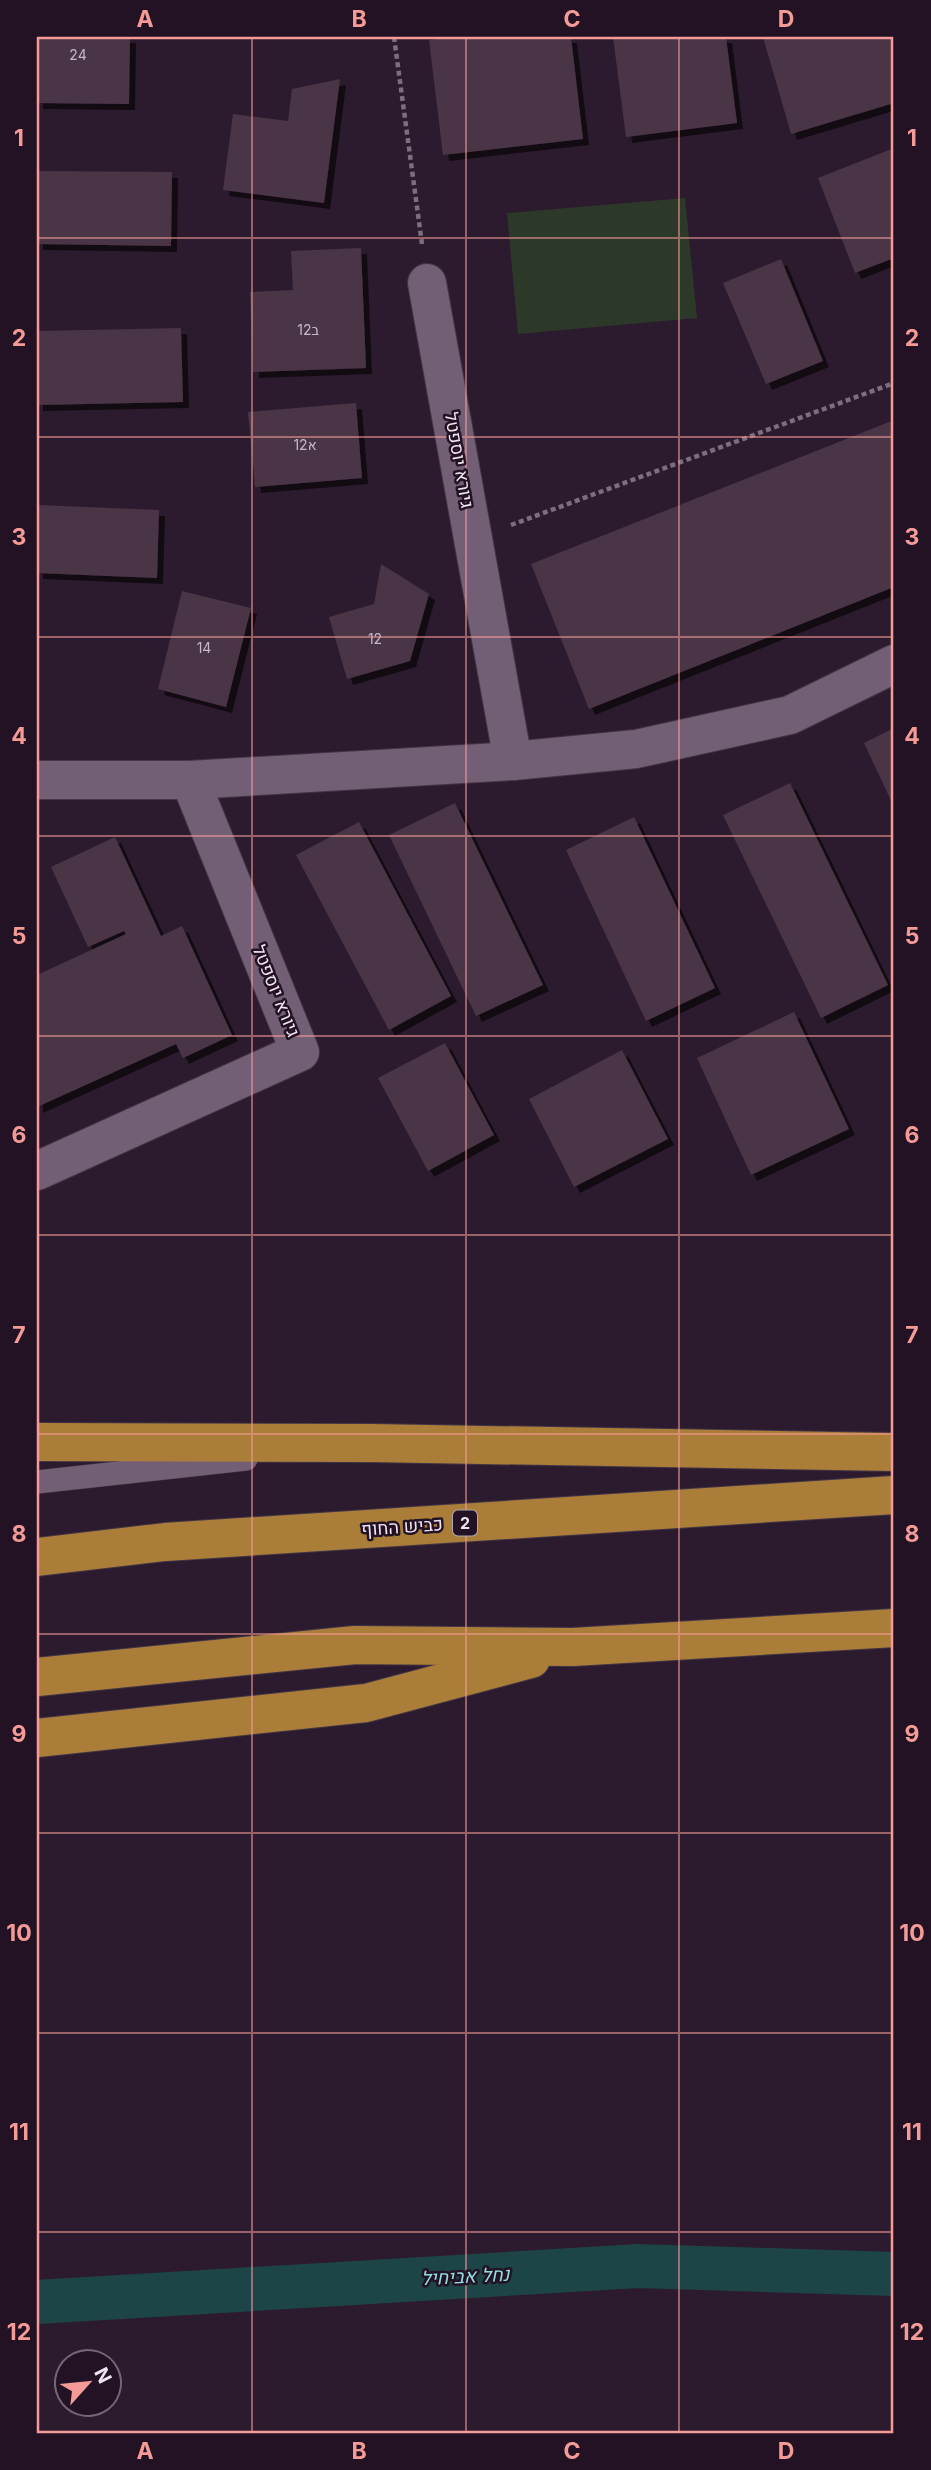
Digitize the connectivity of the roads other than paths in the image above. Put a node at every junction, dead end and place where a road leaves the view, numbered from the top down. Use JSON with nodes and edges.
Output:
{"nodes":[{"id":1,"x":427,"y":283,"type":"road end"},
{"id":2,"x":894,"y":664,"type":"edge"},
{"id":3,"x":513,"y":761,"type":"junction"},
{"id":4,"x":37,"y":780,"type":"edge"},
{"id":5,"x":190,"y":780,"type":"junction"},
{"id":6,"x":37,"y":1171,"type":"edge"},
{"id":7,"x":37,"y":1442,"type":"edge"},
{"id":8,"x":382,"y":1444,"type":"junction"},
{"id":9,"x":894,"y":1452,"type":"edge"},
{"id":10,"x":37,"y":1482,"type":"edge"},
{"id":11,"x":894,"y":1495,"type":"edge"},
{"id":12,"x":37,"y":1557,"type":"edge"},
{"id":13,"x":894,"y":1628,"type":"edge"},
{"id":14,"x":573,"y":1647,"type":"junction"},
{"id":15,"x":37,"y":1677,"type":"edge"},
{"id":16,"x":37,"y":1738,"type":"edge"}],
"edges":[{"from":1,"to":3,"type":"street","name":"גיורא יוספטל"},
{"from":2,"to":3,"type":"street"},
{"from":3,"to":5,"type":"street"},
{"from":4,"to":5,"type":"street"},
{"from":5,"to":6,"type":"street","name":"גיורא יוספטל"},
{"from":7,"to":8,"type":"highway"},
{"from":8,"to":9,"type":"highway"},
{"from":8,"to":10,"type":"lane"},
{"from":11,"to":12,"type":"highway","name":"כביש החוף","number":"2"},
{"from":13,"to":14,"type":"highway"},
{"from":14,"to":15,"type":"highway"},
{"from":14,"to":16,"type":"highway"}]}
